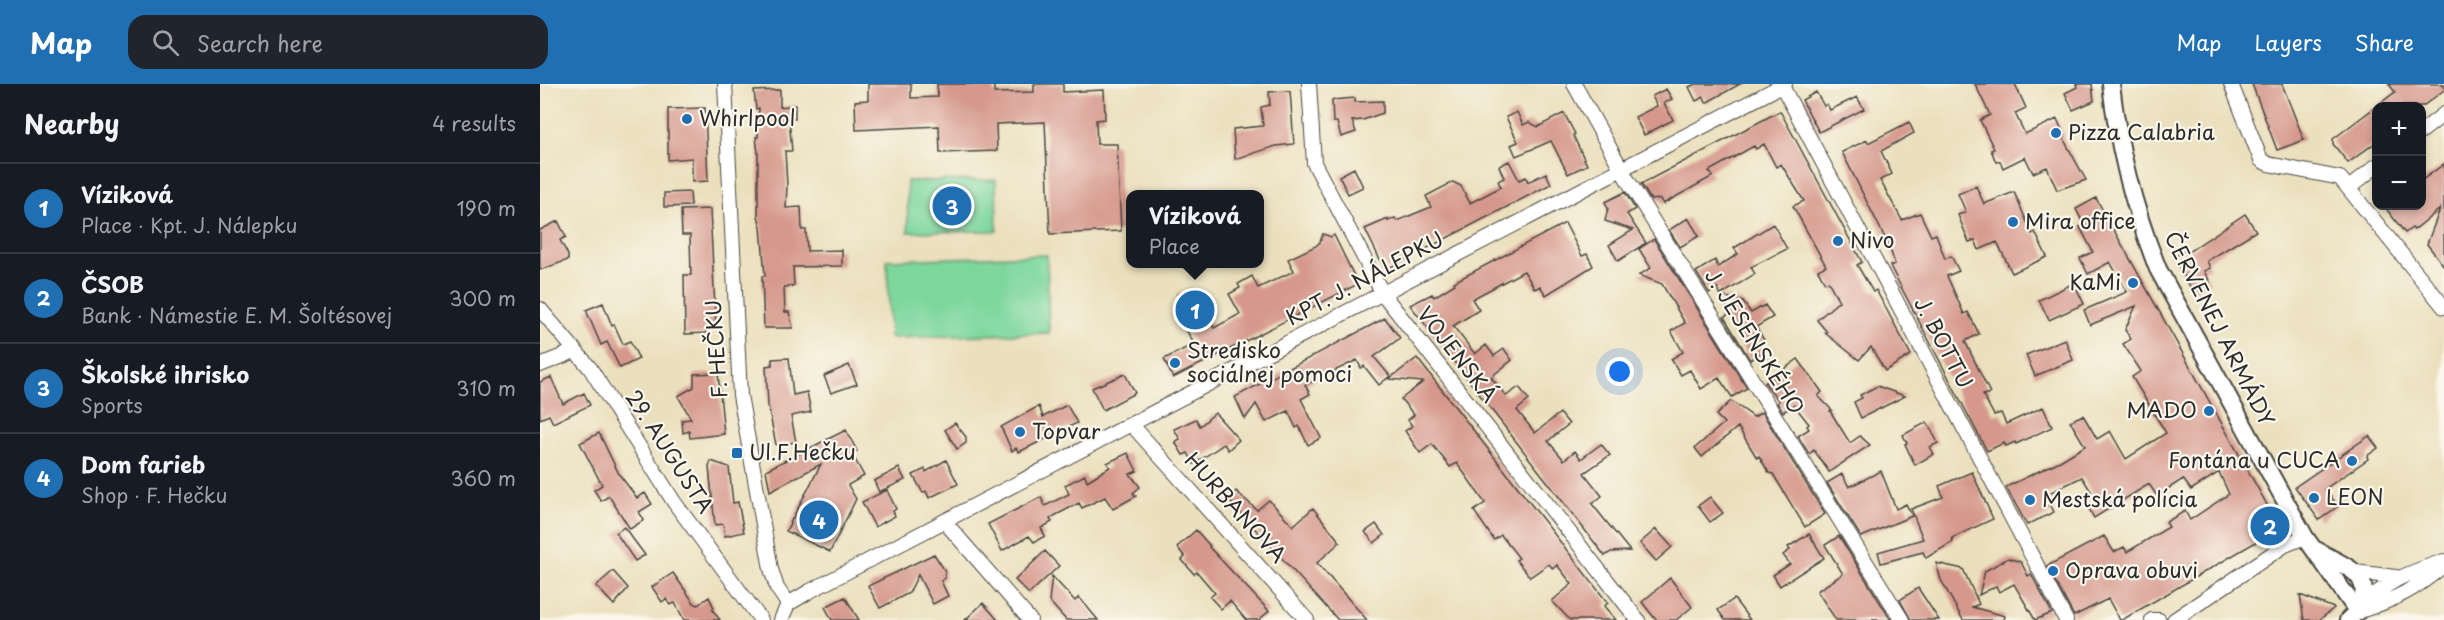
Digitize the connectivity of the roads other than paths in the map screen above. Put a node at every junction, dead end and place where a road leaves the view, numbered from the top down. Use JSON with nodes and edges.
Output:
{"nodes":[{"id":1,"x":725,"y":84,"type":"edge"},
{"id":2,"x":1310,"y":84,"type":"edge"},
{"id":3,"x":1574,"y":84,"type":"edge"},
{"id":4,"x":2111,"y":84,"type":"edge"},
{"id":5,"x":2231,"y":84,"type":"edge"},
{"id":6,"x":1784,"y":85,"type":"edge"},
{"id":7,"x":2444,"y":114,"type":"edge"},
{"id":8,"x":2426,"y":127,"type":"edge"},
{"id":9,"x":2372,"y":169,"type":"edge"},
{"id":10,"x":1622,"y":170,"type":"junction"},
{"id":11,"x":2349,"y":188,"type":"junction"},
{"id":12,"x":1383,"y":294,"type":"junction"},
{"id":13,"x":2444,"y":307,"type":"edge"},
{"id":14,"x":540,"y":309,"type":"edge"},
{"id":15,"x":575,"y":351,"type":"junction"},
{"id":16,"x":540,"y":365,"type":"edge"},
{"id":17,"x":1131,"y":424,"type":"junction"},
{"id":18,"x":944,"y":521,"type":"junction"},
{"id":19,"x":2309,"y":542,"type":"junction"},
{"id":20,"x":2444,"y":563,"type":"edge"},
{"id":21,"x":2355,"y":572,"type":"junction"},
{"id":22,"x":2396,"y":577,"type":"junction"},
{"id":23,"x":788,"y":604,"type":"junction"},
{"id":24,"x":2353,"y":616,"type":"edge"},
{"id":25,"x":761,"y":620,"type":"edge"},
{"id":26,"x":781,"y":620,"type":"edge"},
{"id":27,"x":1030,"y":620,"type":"edge"},
{"id":28,"x":1307,"y":620,"type":"edge"},
{"id":29,"x":1638,"y":620,"type":"edge"},
{"id":30,"x":1902,"y":620,"type":"edge"},
{"id":31,"x":2066,"y":620,"type":"edge"},
{"id":32,"x":2152,"y":620,"type":"edge"},
{"id":33,"x":2159,"y":620,"type":"edge"},
{"id":34,"x":2174,"y":620,"type":"edge"}],
"edges":[{"from":1,"to":23,"type":"street","name":"F. HEČKU"},
{"from":2,"to":12,"type":"street","name":"VOJENSKÁ"},
{"from":3,"to":10,"type":"street","name":"J. JESENSKÉHO"},
{"from":4,"to":19,"type":"street","name":"ČERVENEJ ARMÁDY"},
{"from":5,"to":11,"type":"street"},
{"from":6,"to":10,"type":"street","name":"KPT. J. NÁLEPKU"},
{"from":6,"to":31,"type":"street","name":"J. BOTTU"},
{"from":7,"to":8,"type":"street"},
{"from":9,"to":11,"type":"street"},
{"from":10,"to":12,"type":"street","name":"KPT. J. NÁLEPKU"},
{"from":10,"to":30,"type":"street","name":"J. JESENSKÉHO"},
{"from":11,"to":13,"type":"street"},
{"from":12,"to":17,"type":"street","name":"KPT. J. NÁLEPKU"},
{"from":12,"to":29,"type":"street","name":"VOJENSKÁ"},
{"from":14,"to":15,"type":"street","name":"29. AUGUSTA"},
{"from":15,"to":16,"type":"street"},
{"from":15,"to":25,"type":"street","name":"29. AUGUSTA"},
{"from":17,"to":18,"type":"street","name":"KPT. J. NÁLEPKU"},
{"from":17,"to":28,"type":"street","name":"HURBANOVA"},
{"from":18,"to":23,"type":"street","name":"KPT. J. NÁLEPKU"},
{"from":18,"to":27,"type":"street"},
{"from":19,"to":21,"type":"street"},
{"from":19,"to":24,"type":"street","name":"ČERVENEJ ARMÁDY"},
{"from":19,"to":34,"type":"street"},
{"from":20,"to":22,"type":"street"},
{"from":20,"to":24,"type":"street"},
{"from":21,"to":22,"type":"street"},
{"from":21,"to":24,"type":"street"},
{"from":22,"to":24,"type":"street"},
{"from":23,"to":26,"type":"street"},
{"from":32,"to":33,"type":"street"}]}
